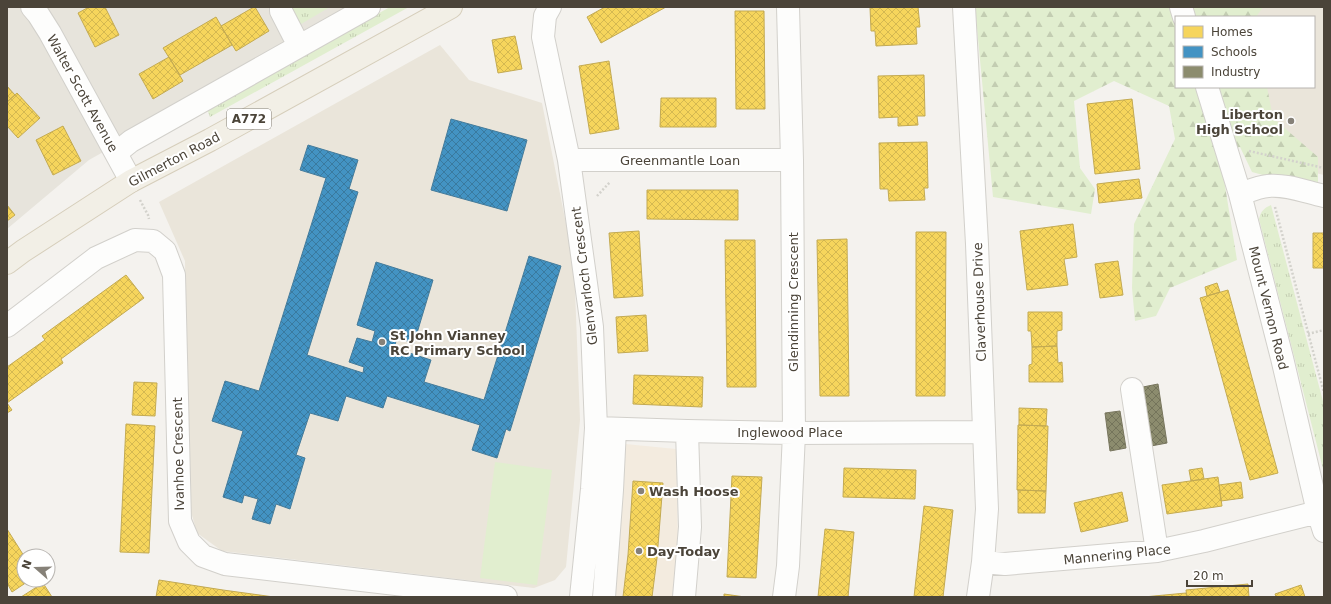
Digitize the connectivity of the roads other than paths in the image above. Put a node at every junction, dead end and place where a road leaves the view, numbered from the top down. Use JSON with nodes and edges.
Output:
{"nodes":[{"id":1,"x":32,"y":7,"type":"edge"},
{"id":2,"x":281,"y":7,"type":"edge"},
{"id":3,"x":369,"y":7,"type":"edge"},
{"id":4,"x":451,"y":7,"type":"edge"},
{"id":5,"x":550,"y":7,"type":"edge"},
{"id":6,"x":788,"y":7,"type":"edge"},
{"id":7,"x":964,"y":7,"type":"edge"},
{"id":8,"x":299,"y":46,"type":"junction"},
{"id":9,"x":1207,"y":88,"type":"edge"},
{"id":10,"x":116,"y":153,"type":"junction"},
{"id":11,"x":569,"y":160,"type":"junction"},
{"id":12,"x":792,"y":160,"type":"junction"},
{"id":13,"x":131,"y":181,"type":"junction"},
{"id":14,"x":1240,"y":194,"type":"junction"},
{"id":15,"x":1324,"y":196,"type":"edge"},
{"id":16,"x":7,"y":263,"type":"edge"},
{"id":17,"x":7,"y":326,"type":"edge"},
{"id":18,"x":1132,"y":389,"type":"dead end"},
{"id":19,"x":605,"y":429,"type":"junction"},
{"id":20,"x":687,"y":431,"type":"junction"},
{"id":21,"x":794,"y":432,"type":"junction"},
{"id":22,"x":984,"y":432,"type":"junction"},
{"id":23,"x":1321,"y":521,"type":"edge"},
{"id":24,"x":1157,"y":552,"type":"junction"},
{"id":25,"x":983,"y":562,"type":"junction"},
{"id":26,"x":364,"y":589,"type":"edge"},
{"id":27,"x":506,"y":597,"type":"edge"},
{"id":28,"x":581,"y":597,"type":"edge"},
{"id":29,"x":604,"y":597,"type":"edge"},
{"id":30,"x":684,"y":597,"type":"edge"},
{"id":31,"x":784,"y":597,"type":"edge"},
{"id":32,"x":978,"y":597,"type":"edge"}],
"edges":[{"from":1,"to":10,"type":"street","name":"Walter Scott Avenue"},
{"from":2,"to":8,"type":"street"},
{"from":3,"to":8,"type":"street"},
{"from":4,"to":13,"type":"main road","name":"Gilmerton Road","number":"A772"},
{"from":5,"to":11,"type":"street","name":"Glenvarloch Crescent"},
{"from":6,"to":12,"type":"street","name":"Glendinning Crescent"},
{"from":7,"to":22,"type":"street","name":"Claverhouse Drive"},
{"from":8,"to":10,"type":"street"},
{"from":9,"to":14,"type":"street","name":"Mount Vernon Road"},
{"from":10,"to":13,"type":"street","name":"Walter Scott Avenue"},
{"from":11,"to":12,"type":"street","name":"Greenmantle Loan"},
{"from":11,"to":19,"type":"street","name":"Glenvarloch Crescent"},
{"from":12,"to":21,"type":"street","name":"Glendinning Crescent"},
{"from":13,"to":16,"type":"main road","name":"Gilmerton Road","number":"A772"},
{"from":14,"to":15,"type":"street"},
{"from":14,"to":23,"type":"street","name":"Mount Vernon Road"},
{"from":17,"to":26,"type":"street","name":"Ivanhoe Crescent"},
{"from":18,"to":24,"type":"street"},
{"from":19,"to":20,"type":"street","name":"Inglewood Place"},
{"from":19,"to":28,"type":"street","name":"Glenvarloch Crescent"},
{"from":19,"to":29,"type":"street"},
{"from":20,"to":21,"type":"street","name":"Inglewood Place"},
{"from":20,"to":30,"type":"street"},
{"from":21,"to":22,"type":"street","name":"Inglewood Place"},
{"from":21,"to":31,"type":"street","name":"Glendinning Crescent"},
{"from":22,"to":25,"type":"street","name":"Claverhouse Drive"},
{"from":23,"to":24,"type":"street","name":"Mannering Place"},
{"from":24,"to":25,"type":"street","name":"Mannering Place"},
{"from":25,"to":32,"type":"street","name":"Claverhouse Drive"},
{"from":26,"to":27,"type":"street","name":"Ivanhoe Crescent"}]}
